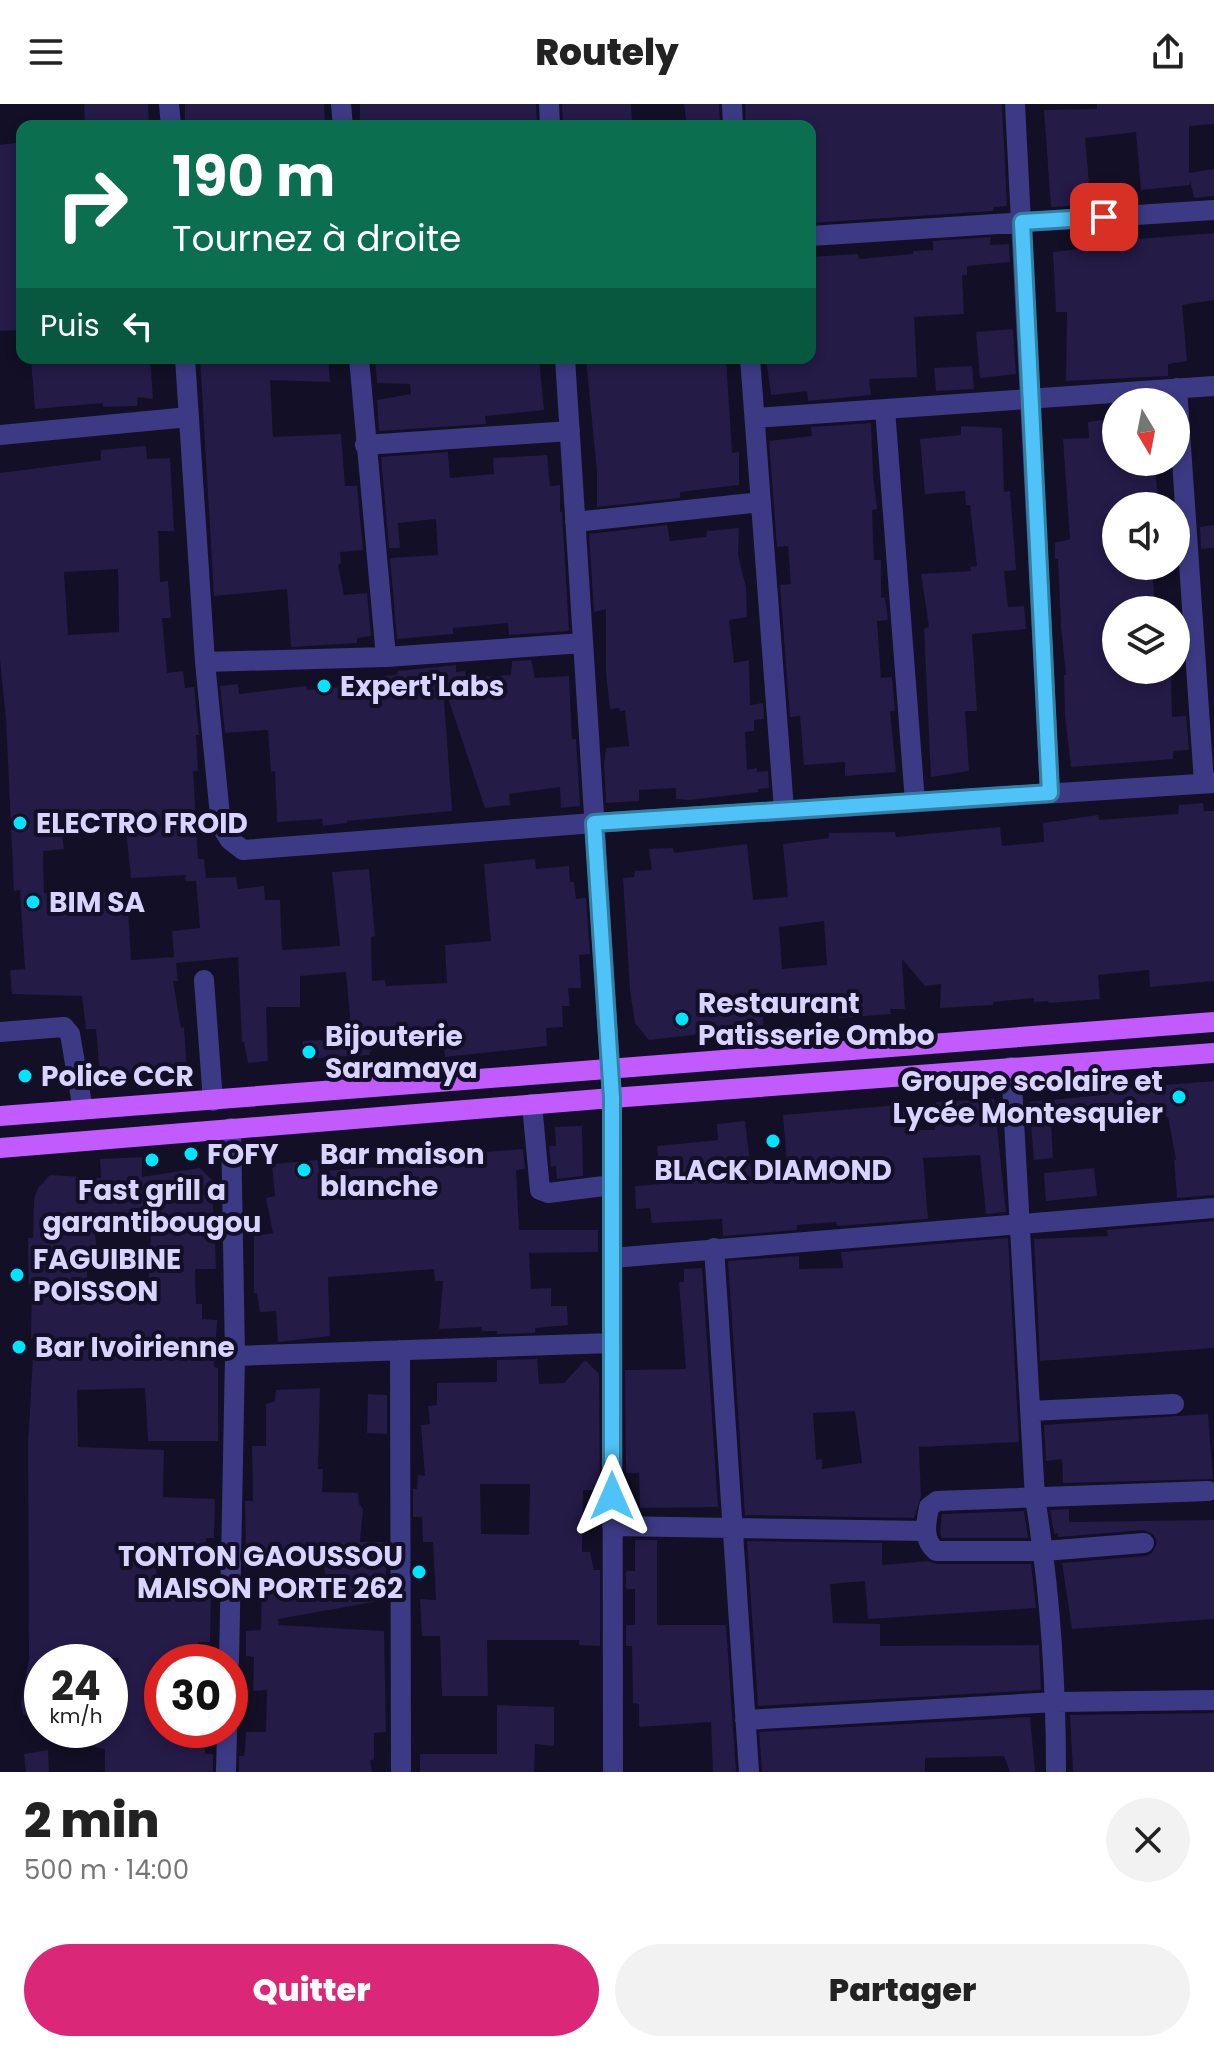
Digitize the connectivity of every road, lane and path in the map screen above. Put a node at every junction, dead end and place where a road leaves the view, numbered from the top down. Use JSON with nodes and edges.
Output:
{"nodes":[{"id":1,"x":1015,"y":104,"type":"edge"},
{"id":2,"x":1214,"y":210,"type":"edge"},
{"id":3,"x":1022,"y":222,"type":"junction"},
{"id":4,"x":816,"y":236,"type":"edge"},
{"id":5,"x":185,"y":364,"type":"edge"},
{"id":6,"x":359,"y":364,"type":"edge"},
{"id":7,"x":565,"y":364,"type":"edge"},
{"id":8,"x":750,"y":364,"type":"edge"},
{"id":9,"x":1214,"y":386,"type":"edge"},
{"id":10,"x":1177,"y":388,"type":"edge"},
{"id":11,"x":1102,"y":393,"type":"edge"},
{"id":12,"x":1031,"y":398,"type":"junction"},
{"id":13,"x":885,"y":409,"type":"junction"},
{"id":14,"x":189,"y":417,"type":"junction"},
{"id":15,"x":755,"y":418,"type":"junction"},
{"id":16,"x":570,"y":431,"type":"junction"},
{"id":17,"x":0,"y":435,"type":"edge"},
{"id":18,"x":365,"y":445,"type":"junction"},
{"id":19,"x":1184,"y":476,"type":"edge"},
{"id":20,"x":761,"y":502,"type":"junction"},
{"id":21,"x":575,"y":522,"type":"junction"},
{"id":22,"x":583,"y":643,"type":"junction"},
{"id":23,"x":386,"y":657,"type":"junction"},
{"id":24,"x":205,"y":662,"type":"junction"},
{"id":25,"x":1209,"y":783,"type":"edge"},
{"id":26,"x":1050,"y":793,"type":"junction"},
{"id":27,"x":915,"y":802,"type":"junction"},
{"id":28,"x":784,"y":810,"type":"junction"},
{"id":29,"x":594,"y":823,"type":"junction"},
{"id":30,"x":204,"y":980,"type":"dead end"},
{"id":31,"x":1214,"y":1022,"type":"edge"},
{"id":32,"x":0,"y":1032,"type":"edge"},
{"id":33,"x":1214,"y":1053,"type":"edge"},
{"id":34,"x":1011,"y":1067,"type":"junction"},
{"id":35,"x":610,"y":1069,"type":"junction"},
{"id":36,"x":612,"y":1098,"type":"junction"},
{"id":37,"x":213,"y":1101,"type":"junction"},
{"id":38,"x":532,"y":1104,"type":"junction"},
{"id":39,"x":83,"y":1110,"type":"junction"},
{"id":40,"x":0,"y":1116,"type":"edge"},
{"id":41,"x":231,"y":1128,"type":"junction"},
{"id":42,"x":0,"y":1148,"type":"edge"},
{"id":43,"x":612,"y":1185,"type":"junction"},
{"id":44,"x":1214,"y":1208,"type":"edge"},
{"id":45,"x":1021,"y":1225,"type":"junction"},
{"id":46,"x":714,"y":1248,"type":"junction"},
{"id":47,"x":612,"y":1258,"type":"junction"},
{"id":48,"x":612,"y":1343,"type":"junction"},
{"id":49,"x":400,"y":1350,"type":"junction"},
{"id":50,"x":235,"y":1356,"type":"junction"},
{"id":51,"x":1174,"y":1404,"type":"dead end"},
{"id":52,"x":1031,"y":1411,"type":"junction"},
{"id":53,"x":1208,"y":1491,"type":"dead end"},
{"id":54,"x":1035,"y":1498,"type":"junction"},
{"id":55,"x":612,"y":1526,"type":"junction"},
{"id":56,"x":734,"y":1529,"type":"junction"},
{"id":57,"x":925,"y":1531,"type":"junction"},
{"id":58,"x":1144,"y":1543,"type":"dead end"},
{"id":59,"x":1044,"y":1551,"type":"junction"},
{"id":60,"x":229,"y":1644,"type":"edge"},
{"id":61,"x":1214,"y":1700,"type":"edge"},
{"id":62,"x":1056,"y":1702,"type":"junction"},
{"id":63,"x":745,"y":1720,"type":"junction"},
{"id":64,"x":227,"y":1748,"type":"edge"},
{"id":65,"x":226,"y":1772,"type":"edge"},
{"id":66,"x":401,"y":1772,"type":"edge"},
{"id":67,"x":613,"y":1772,"type":"edge"},
{"id":68,"x":749,"y":1772,"type":"edge"},
{"id":69,"x":1056,"y":1772,"type":"edge"}],
"edges":[{"from":1,"to":3,"type":"street"},
{"from":2,"to":3,"type":"street"},
{"from":3,"to":4,"type":"street"},
{"from":3,"to":12,"type":"street"},
{"from":5,"to":14,"type":"street"},
{"from":6,"to":18,"type":"street"},
{"from":7,"to":16,"type":"street"},
{"from":8,"to":15,"type":"street"},
{"from":9,"to":10,"type":"street"},
{"from":11,"to":12,"type":"street"},
{"from":12,"to":13,"type":"street"},
{"from":12,"to":26,"type":"street"},
{"from":13,"to":15,"type":"street"},
{"from":13,"to":27,"type":"street"},
{"from":14,"to":17,"type":"street"},
{"from":14,"to":24,"type":"street"},
{"from":15,"to":20,"type":"street"},
{"from":16,"to":18,"type":"street"},
{"from":16,"to":21,"type":"street"},
{"from":18,"to":23,"type":"street"},
{"from":19,"to":25,"type":"street"},
{"from":20,"to":21,"type":"street"},
{"from":20,"to":28,"type":"street"},
{"from":21,"to":22,"type":"street"},
{"from":22,"to":23,"type":"street"},
{"from":22,"to":29,"type":"street"},
{"from":23,"to":24,"type":"street"},
{"from":24,"to":29,"type":"street"},
{"from":25,"to":26,"type":"street"},
{"from":26,"to":27,"type":"street"},
{"from":27,"to":28,"type":"street"},
{"from":28,"to":29,"type":"street"},
{"from":29,"to":35,"type":"street"},
{"from":30,"to":37,"type":"street"},
{"from":31,"to":35,"type":"main road"},
{"from":32,"to":39,"type":"street"},
{"from":33,"to":34,"type":"main road"},
{"from":34,"to":36,"type":"main road"},
{"from":34,"to":45,"type":"street"},
{"from":35,"to":36,"type":"street"},
{"from":35,"to":37,"type":"main road"},
{"from":36,"to":38,"type":"main road"},
{"from":36,"to":43,"type":"street"},
{"from":37,"to":39,"type":"main road"},
{"from":38,"to":41,"type":"main road"},
{"from":38,"to":43,"type":"street"},
{"from":39,"to":40,"type":"main road"},
{"from":41,"to":42,"type":"main road"},
{"from":41,"to":50,"type":"street"},
{"from":43,"to":47,"type":"street"},
{"from":44,"to":45,"type":"street"},
{"from":45,"to":46,"type":"street"},
{"from":45,"to":52,"type":"street"},
{"from":46,"to":47,"type":"street"},
{"from":46,"to":56,"type":"street"},
{"from":47,"to":48,"type":"street"},
{"from":48,"to":49,"type":"street"},
{"from":48,"to":55,"type":"street"},
{"from":49,"to":50,"type":"street"},
{"from":49,"to":66,"type":"street"},
{"from":50,"to":60,"type":"street"},
{"from":51,"to":52,"type":"street"},
{"from":52,"to":54,"type":"street"},
{"from":53,"to":54,"type":"street"},
{"from":54,"to":57,"type":"street"},
{"from":54,"to":59,"type":"street"},
{"from":55,"to":56,"type":"street"},
{"from":55,"to":67,"type":"street"},
{"from":56,"to":57,"type":"street"},
{"from":56,"to":63,"type":"street"},
{"from":57,"to":59,"type":"street"},
{"from":58,"to":59,"type":"street"},
{"from":59,"to":62,"type":"street"},
{"from":61,"to":62,"type":"street"},
{"from":62,"to":63,"type":"street"},
{"from":62,"to":69,"type":"street"},
{"from":63,"to":68,"type":"street"},
{"from":64,"to":65,"type":"street"}]}
